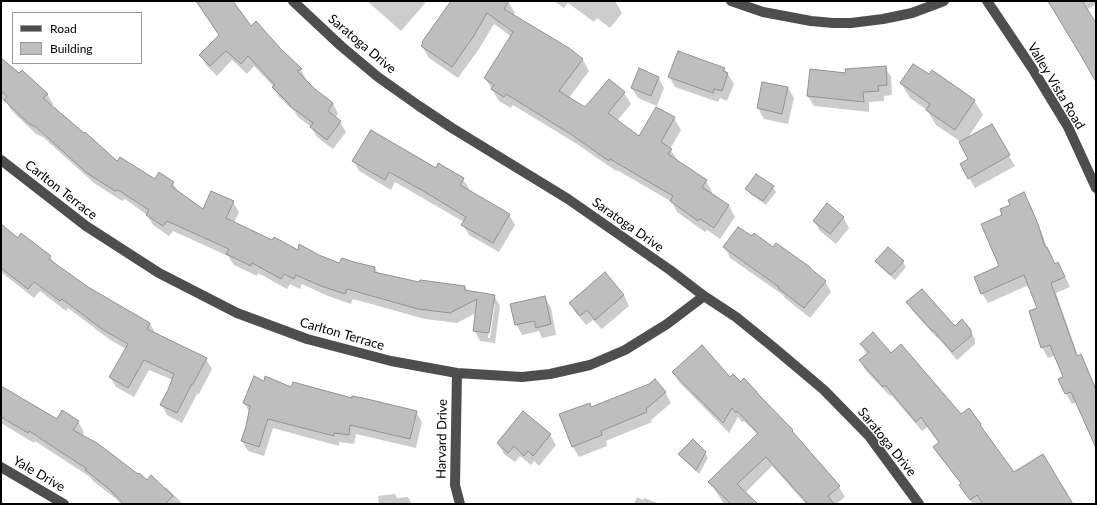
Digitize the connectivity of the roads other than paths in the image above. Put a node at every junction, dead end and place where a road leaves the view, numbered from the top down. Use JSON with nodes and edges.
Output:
{"nodes":[{"id":1,"x":293,"y":1,"type":"edge"},
{"id":2,"x":731,"y":1,"type":"edge"},
{"id":3,"x":944,"y":1,"type":"edge"},
{"id":4,"x":987,"y":1,"type":"edge"},
{"id":5,"x":1,"y":160,"type":"edge"},
{"id":6,"x":1096,"y":188,"type":"edge"},
{"id":7,"x":704,"y":296,"type":"junction"},
{"id":8,"x":456,"y":373,"type":"junction"},
{"id":9,"x":1,"y":467,"type":"edge"},
{"id":10,"x":64,"y":504,"type":"edge"},
{"id":11,"x":460,"y":504,"type":"edge"},
{"id":12,"x":919,"y":504,"type":"edge"}],
"edges":[{"from":1,"to":7,"type":"street","name":"Saratoga Drive"},
{"from":2,"to":3,"type":"street"},
{"from":4,"to":6,"type":"street","name":"Valley Vista Road"},
{"from":5,"to":8,"type":"street","name":"Carlton Terrace"},
{"from":7,"to":8,"type":"street","name":"Carlton Terrace"},
{"from":7,"to":12,"type":"street","name":"Saratoga Drive"},
{"from":8,"to":11,"type":"street","name":"Harvard Drive"},
{"from":9,"to":10,"type":"street","name":"Yale Drive"}]}
